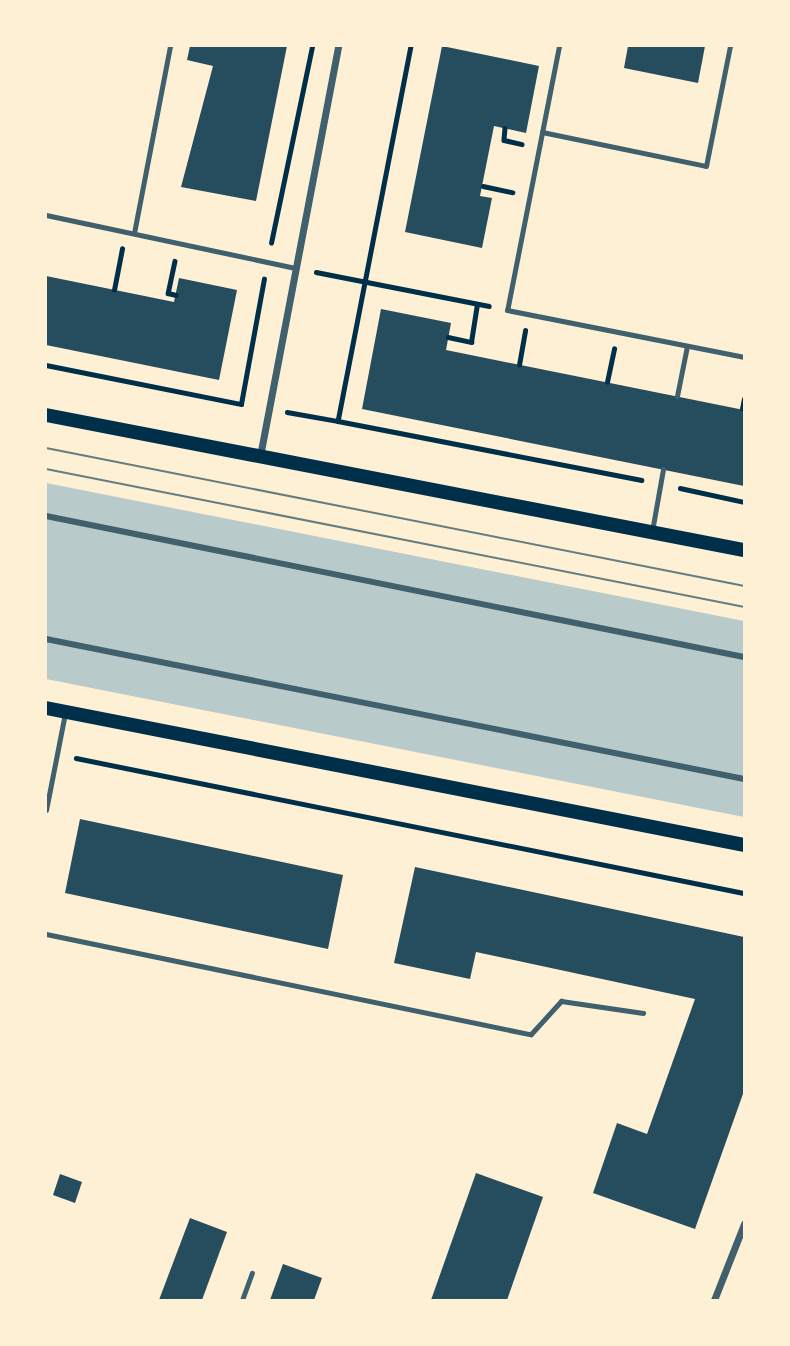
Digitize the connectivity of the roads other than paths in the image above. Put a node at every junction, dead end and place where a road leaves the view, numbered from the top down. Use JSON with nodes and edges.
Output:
{"nodes":[{"id":1,"x":170,"y":46,"type":"edge"},
{"id":2,"x":338,"y":46,"type":"edge"},
{"id":3,"x":559,"y":46,"type":"edge"},
{"id":4,"x":730,"y":46,"type":"edge"},
{"id":5,"x":542,"y":132,"type":"junction"},
{"id":6,"x":46,"y":215,"type":"edge"},
{"id":7,"x":134,"y":233,"type":"junction"},
{"id":8,"x":296,"y":268,"type":"junction"},
{"id":9,"x":687,"y":346,"type":"junction"},
{"id":10,"x":744,"y":357,"type":"edge"},
{"id":11,"x":677,"y":396,"type":"dead end"},
{"id":12,"x":46,"y":415,"type":"edge"},
{"id":13,"x":260,"y":456,"type":"junction"},
{"id":14,"x":663,"y":469,"type":"dead end"},
{"id":15,"x":46,"y":516,"type":"edge"},
{"id":16,"x":652,"y":532,"type":"junction"},
{"id":17,"x":744,"y":550,"type":"edge"},
{"id":18,"x":46,"y":639,"type":"edge"},
{"id":19,"x":744,"y":657,"type":"edge"},
{"id":20,"x":46,"y":708,"type":"edge"},
{"id":21,"x":65,"y":712,"type":"junction"},
{"id":22,"x":744,"y":779,"type":"edge"},
{"id":23,"x":46,"y":810,"type":"edge"},
{"id":24,"x":744,"y":845,"type":"edge"},
{"id":25,"x":46,"y":934,"type":"edge"},
{"id":26,"x":643,"y":1013,"type":"dead end"},
{"id":27,"x":744,"y":1224,"type":"edge"},
{"id":28,"x":252,"y":1273,"type":"dead end"},
{"id":29,"x":242,"y":1300,"type":"edge"},
{"id":30,"x":714,"y":1300,"type":"edge"}],
"edges":[{"from":1,"to":7,"type":"lane"},
{"from":2,"to":8,"type":"street"},
{"from":3,"to":5,"type":"lane"},
{"from":4,"to":5,"type":"lane"},
{"from":5,"to":9,"type":"lane"},
{"from":6,"to":7,"type":"lane"},
{"from":7,"to":8,"type":"lane"},
{"from":8,"to":13,"type":"street"},
{"from":9,"to":10,"type":"lane"},
{"from":9,"to":11,"type":"lane"},
{"from":12,"to":13,"type":"main road"},
{"from":13,"to":16,"type":"main road"},
{"from":14,"to":16,"type":"lane"},
{"from":15,"to":19,"type":"street"},
{"from":16,"to":17,"type":"main road"},
{"from":18,"to":22,"type":"street"},
{"from":20,"to":21,"type":"main road"},
{"from":21,"to":23,"type":"lane"},
{"from":21,"to":24,"type":"main road"},
{"from":25,"to":26,"type":"lane"},
{"from":27,"to":30,"type":"street"},
{"from":28,"to":29,"type":"lane"}]}
